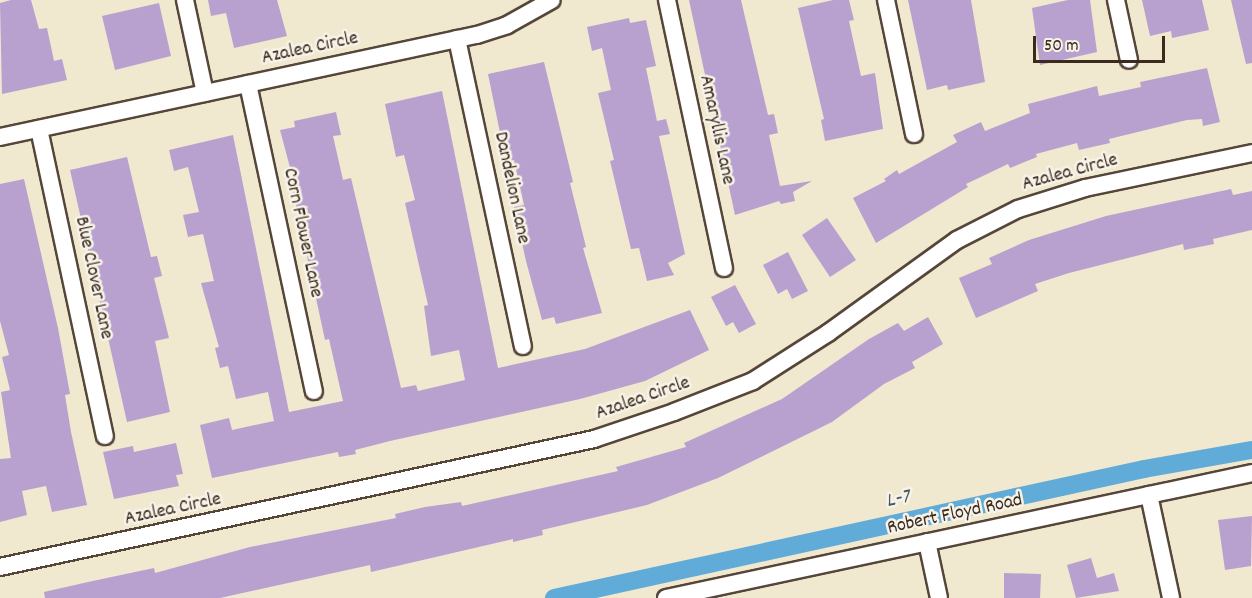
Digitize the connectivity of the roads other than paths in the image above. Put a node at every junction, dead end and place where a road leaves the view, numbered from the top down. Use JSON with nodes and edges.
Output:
{"nodes":[{"id":1,"x":185,"y":0,"type":"edge"},
{"id":2,"x":552,"y":0,"type":"edge"},
{"id":3,"x":667,"y":0,"type":"edge"},
{"id":4,"x":886,"y":0,"type":"edge"},
{"id":5,"x":1116,"y":0,"type":"edge"},
{"id":6,"x":457,"y":39,"type":"junction"},
{"id":7,"x":1129,"y":60,"type":"dead end"},
{"id":8,"x":248,"y":84,"type":"junction"},
{"id":9,"x":205,"y":93,"type":"junction"},
{"id":10,"x":39,"y":129,"type":"junction"},
{"id":11,"x":914,"y":134,"type":"dead end"},
{"id":12,"x":0,"y":137,"type":"edge"},
{"id":13,"x":1252,"y":153,"type":"edge"},
{"id":14,"x":724,"y":268,"type":"dead end"},
{"id":15,"x":523,"y":346,"type":"dead end"},
{"id":16,"x":314,"y":391,"type":"dead end"},
{"id":17,"x":105,"y":436,"type":"dead end"},
{"id":18,"x":1252,"y":473,"type":"edge"},
{"id":19,"x":1149,"y":495,"type":"junction"},
{"id":20,"x":927,"y":542,"type":"junction"},
{"id":21,"x":0,"y":567,"type":"edge"},
{"id":22,"x":706,"y":594,"type":"edge"},
{"id":23,"x":666,"y":598,"type":"edge"},
{"id":24,"x":939,"y":598,"type":"edge"},
{"id":25,"x":1171,"y":598,"type":"edge"}],
"edges":[{"from":1,"to":9,"type":"street"},
{"from":2,"to":6,"type":"street","name":"Azalea Circle"},
{"from":3,"to":14,"type":"street","name":"Amaryllis Lane"},
{"from":4,"to":11,"type":"street"},
{"from":5,"to":7,"type":"street"},
{"from":6,"to":8,"type":"street","name":"Azalea Circle"},
{"from":6,"to":15,"type":"street","name":"Dandelion Lane"},
{"from":8,"to":9,"type":"street","name":"Azalea Circle"},
{"from":8,"to":16,"type":"street","name":"Corn Flower Lane"},
{"from":9,"to":10,"type":"street","name":"Azalea Circle"},
{"from":10,"to":12,"type":"street","name":"Azalea Circle"},
{"from":10,"to":17,"type":"street","name":"Blue Clover Lane"},
{"from":13,"to":21,"type":"street","name":"Azalea Circle"},
{"from":18,"to":19,"type":"street","name":"Robert Floyd Road"},
{"from":19,"to":20,"type":"street","name":"Robert Floyd Road"},
{"from":19,"to":25,"type":"street"},
{"from":20,"to":22,"type":"street","name":"Robert Floyd Road"},
{"from":20,"to":24,"type":"street"},
{"from":22,"to":23,"type":"street","name":"Robert Floyd Road"}]}
